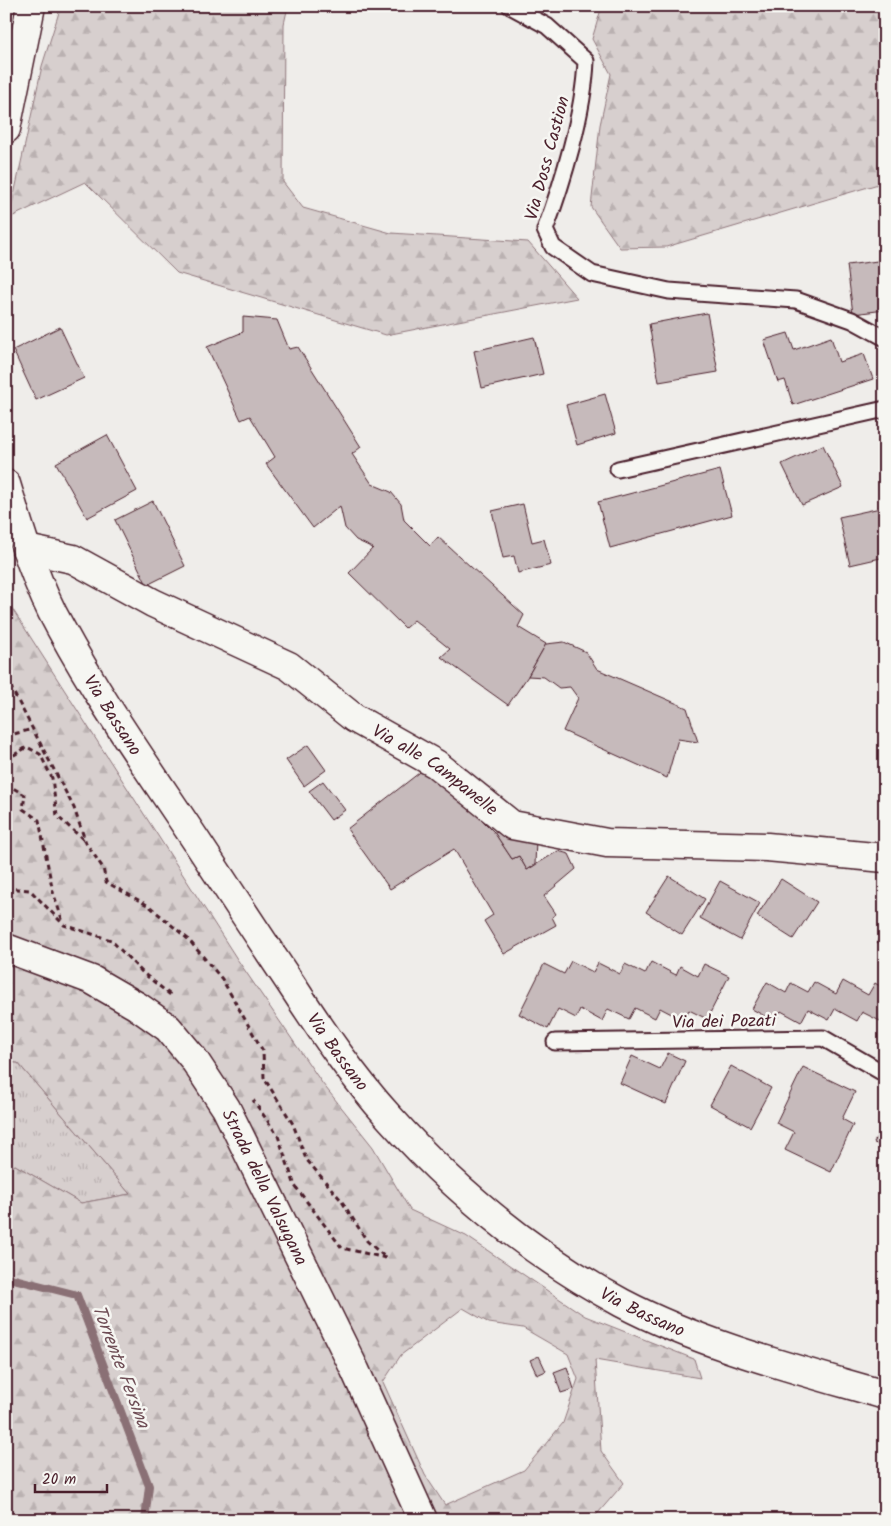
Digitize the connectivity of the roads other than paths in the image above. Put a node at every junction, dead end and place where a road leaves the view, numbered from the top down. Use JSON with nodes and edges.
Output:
{"nodes":[{"id":1,"x":31,"y":6,"type":"edge"},
{"id":2,"x":510,"y":6,"type":"edge"},
{"id":3,"x":6,"y":129,"type":"edge"},
{"id":4,"x":885,"y":338,"type":"edge"},
{"id":5,"x":885,"y":409,"type":"edge"},
{"id":6,"x":618,"y":469,"type":"dead end"},
{"id":7,"x":6,"y":484,"type":"edge"},
{"id":8,"x":19,"y":551,"type":"junction"},
{"id":9,"x":885,"y":858,"type":"edge"},
{"id":10,"x":6,"y":948,"type":"edge"},
{"id":11,"x":555,"y":1042,"type":"dead end"},
{"id":12,"x":885,"y":1074,"type":"edge"},
{"id":13,"x":885,"y":1395,"type":"edge"},
{"id":14,"x":423,"y":1520,"type":"edge"}],
"edges":[{"from":1,"to":3,"type":"main road"},
{"from":2,"to":4,"type":"lane","name":"Via Doss Castion"},
{"from":5,"to":6,"type":"lane"},
{"from":7,"to":8,"type":"main road","name":"Via Bassano"},
{"from":8,"to":9,"type":"main road","name":"Via alle Campanelle"},
{"from":8,"to":13,"type":"main road","name":"Via Bassano"},
{"from":10,"to":14,"type":"main road","name":"Strada della Valsugana"},
{"from":11,"to":12,"type":"lane","name":"Via dei Pozati"}]}
